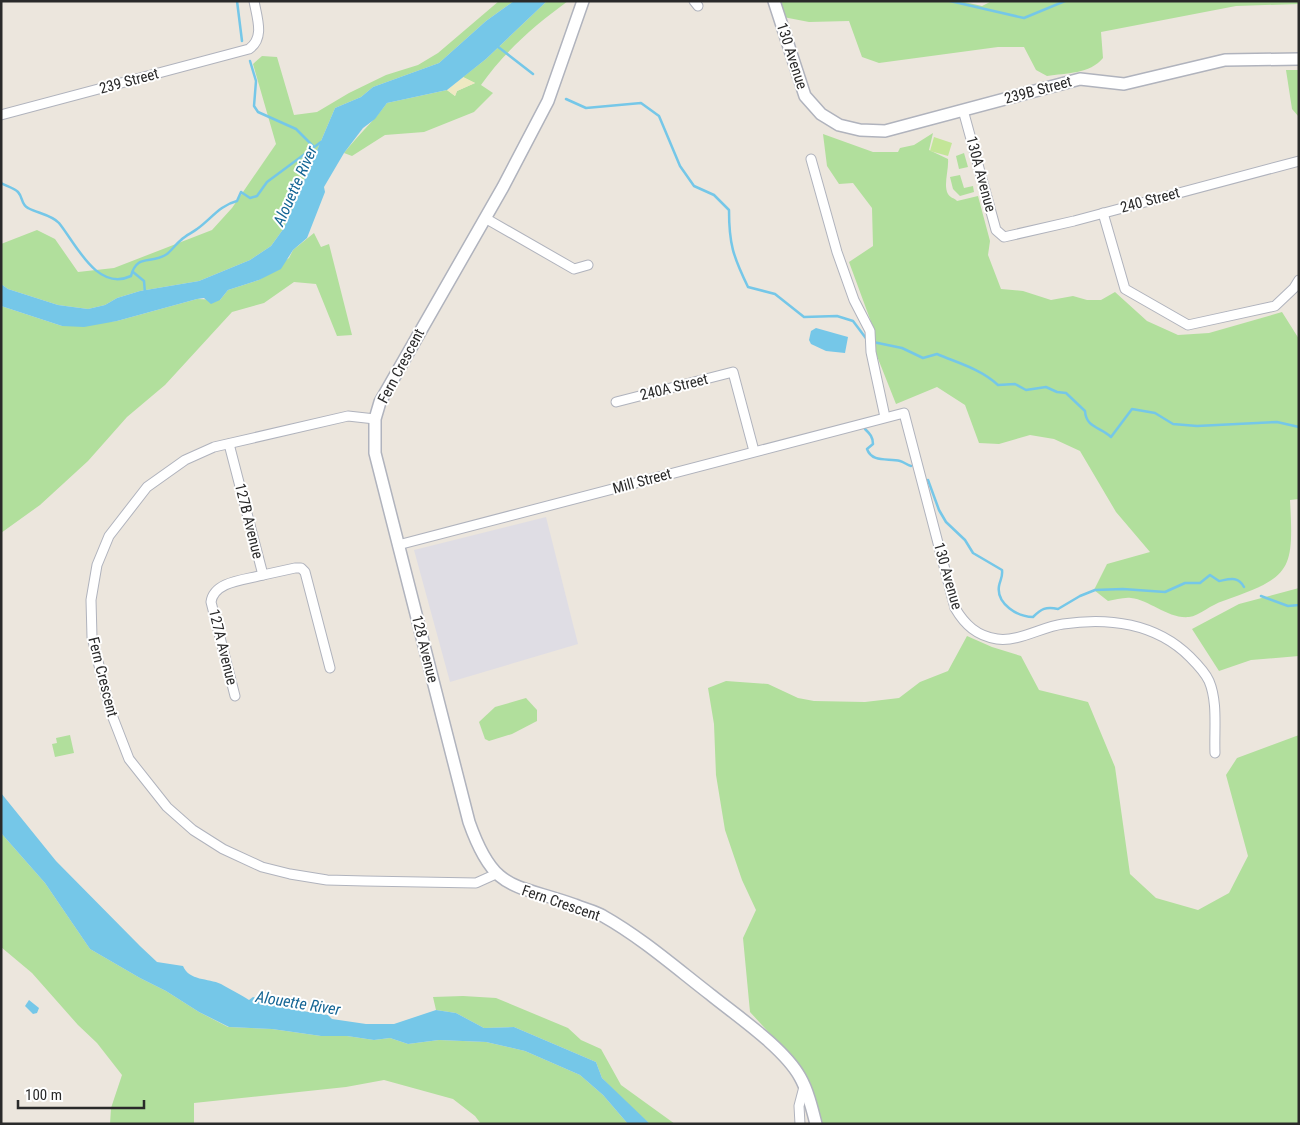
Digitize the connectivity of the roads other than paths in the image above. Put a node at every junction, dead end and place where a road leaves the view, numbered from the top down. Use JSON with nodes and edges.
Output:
{"nodes":[{"id":1,"x":254,"y":1,"type":"edge"},
{"id":2,"x":583,"y":1,"type":"edge"},
{"id":3,"x":774,"y":1,"type":"edge"},
{"id":4,"x":1299,"y":59,"type":"edge"},
{"id":5,"x":963,"y":110,"type":"junction"},
{"id":6,"x":1,"y":115,"type":"edge"},
{"id":7,"x":839,"y":124,"type":"joint"},
{"id":8,"x":811,"y":159,"type":"dead end"},
{"id":9,"x":1299,"y":161,"type":"edge"},
{"id":10,"x":1103,"y":213,"type":"junction"},
{"id":11,"x":485,"y":218,"type":"junction"},
{"id":12,"x":1001,"y":236,"type":"joint"},
{"id":13,"x":588,"y":265,"type":"dead end"},
{"id":14,"x":1297,"y":286,"type":"edge"},
{"id":15,"x":616,"y":402,"type":"dead end"},
{"id":16,"x":885,"y":417,"type":"junction"},
{"id":17,"x":375,"y":419,"type":"junction"},
{"id":18,"x":229,"y":444,"type":"junction"},
{"id":19,"x":754,"y":451,"type":"junction"},
{"id":20,"x":398,"y":545,"type":"junction"},
{"id":21,"x":263,"y":575,"type":"junction"},
{"id":22,"x":330,"y":668,"type":"dead end"},
{"id":23,"x":235,"y":696,"type":"dead end"},
{"id":24,"x":1215,"y":753,"type":"dead end"},
{"id":25,"x":496,"y":874,"type":"junction"},
{"id":26,"x":804,"y":1086,"type":"junction"},
{"id":27,"x":800,"y":1124,"type":"edge"},
{"id":28,"x":816,"y":1124,"type":"edge"}],
"edges":[{"from":1,"to":6,"type":"street","name":"239 Street"},
{"from":2,"to":11,"type":"street","name":"Fern Crescent"},
{"from":3,"to":7,"type":"street","name":"130 Avenue"},
{"from":4,"to":5,"type":"street","name":"239B Street"},
{"from":5,"to":7,"type":"street","name":"239B Street"},
{"from":5,"to":12,"type":"street","name":"130A Avenue"},
{"from":8,"to":16,"type":"street"},
{"from":9,"to":10,"type":"street","name":"240 Street"},
{"from":10,"to":12,"type":"street","name":"240 Street"},
{"from":10,"to":14,"type":"street"},
{"from":11,"to":13,"type":"street"},
{"from":11,"to":17,"type":"street","name":"Fern Crescent"},
{"from":15,"to":19,"type":"street","name":"240A Street"},
{"from":16,"to":19,"type":"street","name":"Mill Street"},
{"from":16,"to":24,"type":"street","name":"130 Avenue"},
{"from":17,"to":18,"type":"street","name":"Fern Crescent"},
{"from":17,"to":20,"type":"street","name":"128 Avenue"},
{"from":18,"to":21,"type":"street","name":"127B Avenue"},
{"from":18,"to":25,"type":"street","name":"Fern Crescent"},
{"from":19,"to":20,"type":"street","name":"Mill Street"},
{"from":20,"to":25,"type":"street","name":"128 Avenue"},
{"from":21,"to":22,"type":"street","name":"127B Avenue"},
{"from":21,"to":23,"type":"street","name":"127A Avenue"},
{"from":25,"to":26,"type":"street","name":"Fern Crescent"},
{"from":26,"to":27,"type":"street"},
{"from":26,"to":28,"type":"street","name":"Fern Crescent"}]}
